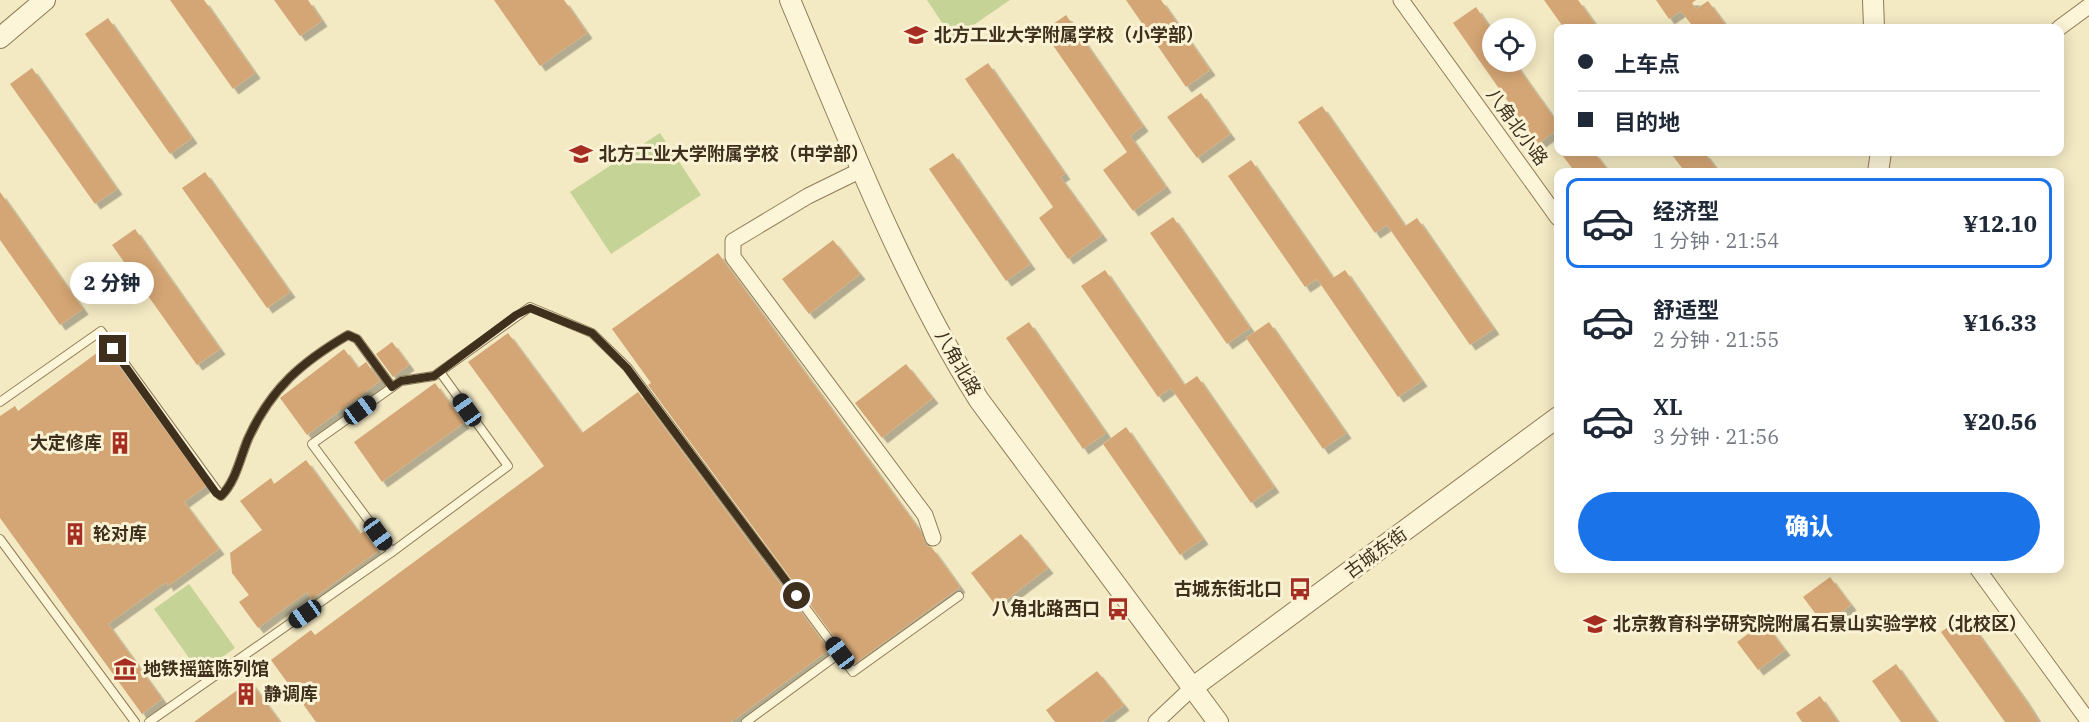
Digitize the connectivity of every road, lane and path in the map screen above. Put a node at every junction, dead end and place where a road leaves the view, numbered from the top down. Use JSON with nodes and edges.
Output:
{"nodes":[{"id":1,"x":45,"y":0,"type":"edge"},
{"id":2,"x":790,"y":0,"type":"edge"},
{"id":3,"x":1401,"y":0,"type":"edge"},
{"id":4,"x":1873,"y":0,"type":"edge"},
{"id":5,"x":2089,"y":6,"type":"edge"},
{"id":6,"x":1874,"y":24,"type":"edge"},
{"id":7,"x":2064,"y":24,"type":"edge"},
{"id":8,"x":3,"y":29,"type":"edge"},
{"id":9,"x":861,"y":170,"type":"junction"},
{"id":10,"x":1554,"y":212,"type":"edge"},
{"id":11,"x":440,"y":372,"type":"junction"},
{"id":12,"x":392,"y":387,"type":"junction"},
{"id":13,"x":0,"y":402,"type":"edge"},
{"id":14,"x":1554,"y":420,"type":"edge"},
{"id":15,"x":933,"y":538,"type":"dead end"},
{"id":16,"x":0,"y":539,"type":"edge"},
{"id":17,"x":392,"y":552,"type":"junction"},
{"id":18,"x":1981,"y":573,"type":"edge"},
{"id":19,"x":959,"y":596,"type":"dead end"},
{"id":20,"x":840,"y":653,"type":"junction"},
{"id":21,"x":1192,"y":688,"type":"junction"},
{"id":22,"x":155,"y":721,"type":"edge"},
{"id":23,"x":135,"y":722,"type":"edge"},
{"id":24,"x":746,"y":722,"type":"edge"},
{"id":25,"x":1156,"y":722,"type":"edge"},
{"id":26,"x":1218,"y":722,"type":"edge"},
{"id":27,"x":2089,"y":722,"type":"edge"}],
"edges":[{"from":1,"to":8,"type":"street"},
{"from":2,"to":9,"type":"street","name":"八角北路"},
{"from":3,"to":10,"type":"street","name":"八角北小路"},
{"from":4,"to":6,"type":"street"},
{"from":5,"to":7,"type":"street"},
{"from":9,"to":15,"type":"street"},
{"from":9,"to":21,"type":"street","name":"八角北路"},
{"from":11,"to":12,"type":"lane"},
{"from":11,"to":17,"type":"lane"},
{"from":11,"to":20,"type":"lane"},
{"from":12,"to":13,"type":"lane"},
{"from":12,"to":17,"type":"lane"},
{"from":14,"to":21,"type":"street","name":"古城东街"},
{"from":16,"to":23,"type":"lane"},
{"from":17,"to":22,"type":"lane"},
{"from":18,"to":27,"type":"street"},
{"from":19,"to":20,"type":"lane"},
{"from":20,"to":24,"type":"lane"},
{"from":21,"to":25,"type":"street"},
{"from":21,"to":26,"type":"street","name":"八角北路"}]}
